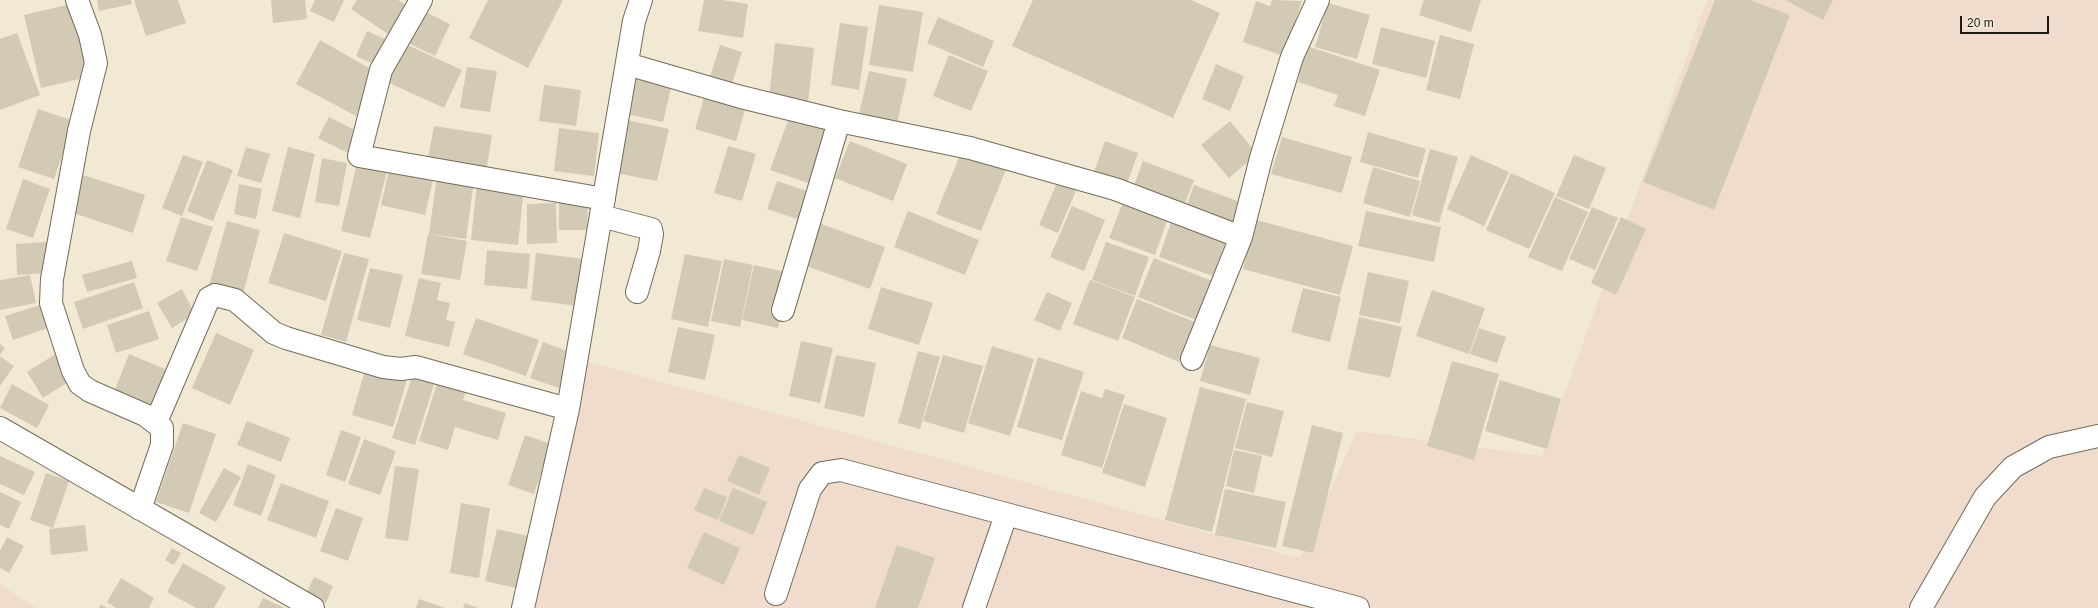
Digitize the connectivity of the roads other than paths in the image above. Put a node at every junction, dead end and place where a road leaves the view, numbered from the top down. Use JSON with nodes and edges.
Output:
{"nodes":[{"id":1,"x":77,"y":0,"type":"edge"},
{"id":2,"x":421,"y":0,"type":"edge"},
{"id":3,"x":641,"y":0,"type":"edge"},
{"id":4,"x":1318,"y":0,"type":"edge"},
{"id":5,"x":627,"y":64,"type":"junction"},
{"id":6,"x":839,"y":121,"type":"junction"},
{"id":7,"x":602,"y":207,"type":"junction"},
{"id":8,"x":1241,"y":237,"type":"junction"},
{"id":9,"x":637,"y":292,"type":"dead end"},
{"id":10,"x":783,"y":310,"type":"dead end"},
{"id":11,"x":1192,"y":360,"type":"dead end"},
{"id":12,"x":568,"y":408,"type":"junction"},
{"id":13,"x":156,"y":422,"type":"junction"},
{"id":14,"x":0,"y":428,"type":"edge"},
{"id":15,"x":2098,"y":436,"type":"edge"},
{"id":16,"x":140,"y":509,"type":"junction"},
{"id":17,"x":1006,"y":515,"type":"junction"},
{"id":18,"x":776,"y":594,"type":"dead end"},
{"id":19,"x":313,"y":608,"type":"edge"},
{"id":20,"x":523,"y":608,"type":"edge"},
{"id":21,"x":974,"y":608,"type":"edge"},
{"id":22,"x":1358,"y":608,"type":"edge"},
{"id":23,"x":1921,"y":608,"type":"edge"}],
"edges":[{"from":1,"to":13,"type":"street"},
{"from":2,"to":7,"type":"street"},
{"from":3,"to":5,"type":"street"},
{"from":4,"to":8,"type":"street"},
{"from":5,"to":6,"type":"street"},
{"from":5,"to":7,"type":"street"},
{"from":6,"to":8,"type":"street"},
{"from":6,"to":10,"type":"street"},
{"from":7,"to":9,"type":"street"},
{"from":7,"to":12,"type":"street"},
{"from":8,"to":11,"type":"street"},
{"from":12,"to":13,"type":"street"},
{"from":12,"to":20,"type":"street"},
{"from":13,"to":16,"type":"street"},
{"from":14,"to":16,"type":"street"},
{"from":15,"to":23,"type":"street"},
{"from":16,"to":19,"type":"street"},
{"from":17,"to":18,"type":"street"},
{"from":17,"to":21,"type":"street"},
{"from":17,"to":22,"type":"street"}]}
